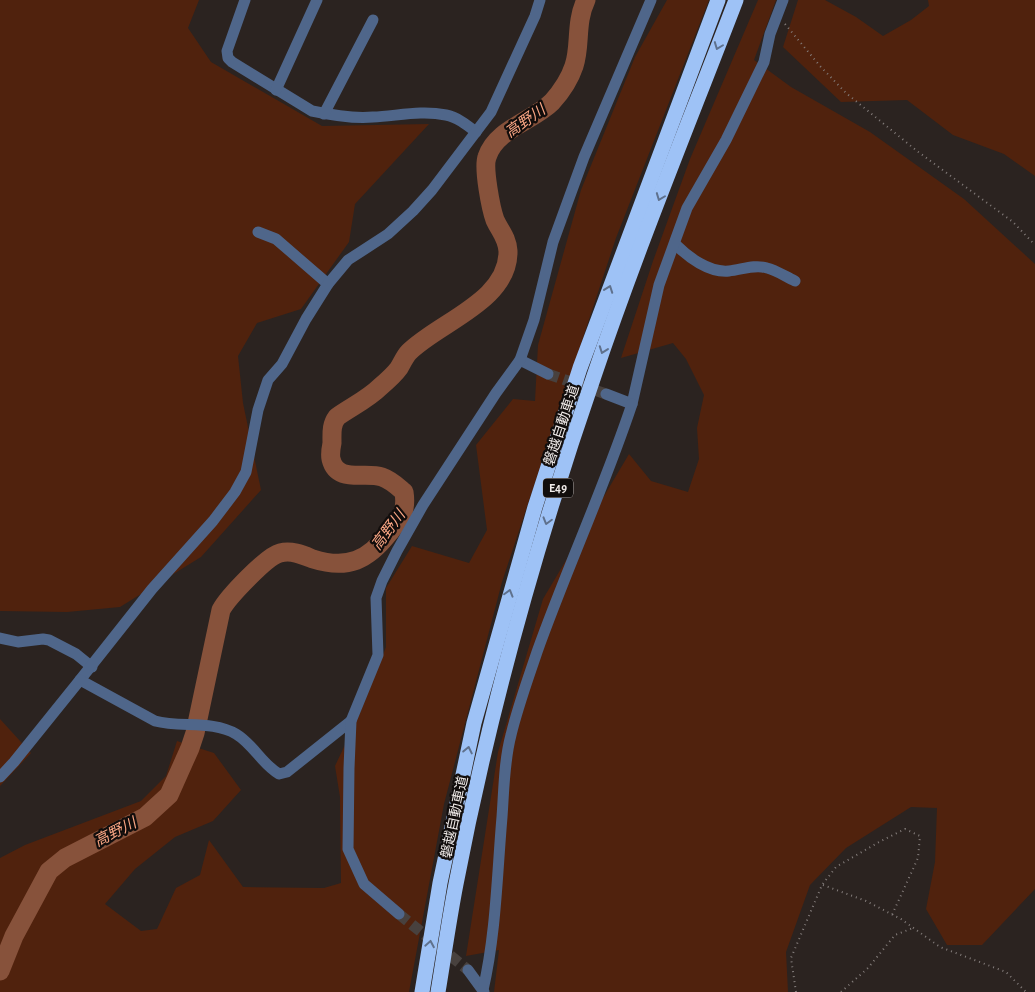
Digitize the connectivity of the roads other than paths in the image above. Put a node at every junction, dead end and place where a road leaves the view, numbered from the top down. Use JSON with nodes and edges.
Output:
{"nodes":[{"id":1,"x":245,"y":0,"type":"edge"},
{"id":2,"x":317,"y":0,"type":"edge"},
{"id":3,"x":540,"y":0,"type":"edge"},
{"id":4,"x":651,"y":0,"type":"edge"},
{"id":5,"x":718,"y":0,"type":"edge"},
{"id":6,"x":736,"y":0,"type":"edge"},
{"id":7,"x":783,"y":0,"type":"edge"},
{"id":8,"x":373,"y":20,"type":"dead end"},
{"id":9,"x":276,"y":90,"type":"junction"},
{"id":10,"x":324,"y":114,"type":"junction"},
{"id":11,"x":476,"y":132,"type":"junction"},
{"id":12,"x":258,"y":232,"type":"dead end"},
{"id":13,"x":675,"y":244,"type":"junction"},
{"id":14,"x":795,"y":281,"type":"dead end"},
{"id":15,"x":328,"y":284,"type":"junction"},
{"id":16,"x":520,"y":360,"type":"junction"},
{"id":17,"x":548,"y":374,"type":"tunnel mouth"},
{"id":18,"x":606,"y":394,"type":"tunnel mouth"},
{"id":19,"x":632,"y":404,"type":"junction"},
{"id":20,"x":0,"y":638,"type":"edge"},
{"id":21,"x":92,"y":667,"type":"junction"},
{"id":22,"x":80,"y":680,"type":"junction"},
{"id":23,"x":351,"y":721,"type":"junction"},
{"id":24,"x":0,"y":777,"type":"edge"},
{"id":25,"x":399,"y":914,"type":"tunnel mouth"},
{"id":26,"x":468,"y":970,"type":"tunnel mouth"},
{"id":27,"x":483,"y":991,"type":"edge"},
{"id":28,"x":422,"y":992,"type":"edge"},
{"id":29,"x":438,"y":992,"type":"edge"}],
"edges":[{"from":1,"to":9,"type":"street"},
{"from":2,"to":9,"type":"street"},
{"from":3,"to":11,"type":"street"},
{"from":4,"to":16,"type":"street"},
{"from":28,"to":5,"type":"highway","name":"磐越自動車道","number":"E49","one_way":true},
{"from":6,"to":29,"type":"highway","name":"磐越自動車道","number":"E49","one_way":true},
{"from":7,"to":13,"type":"street"},
{"from":8,"to":10,"type":"street"},
{"from":9,"to":10,"type":"street"},
{"from":10,"to":11,"type":"street"},
{"from":11,"to":15,"type":"street"},
{"from":12,"to":15,"type":"street"},
{"from":13,"to":14,"type":"street"},
{"from":13,"to":19,"type":"street"},
{"from":15,"to":21,"type":"street"},
{"from":16,"to":17,"type":"street"},
{"from":16,"to":23,"type":"street"},
{"from":18,"to":19,"type":"street"},
{"from":19,"to":27,"type":"street"},
{"from":20,"to":21,"type":"street"},
{"from":21,"to":22,"type":"street"},
{"from":22,"to":23,"type":"street"},
{"from":22,"to":24,"type":"street"},
{"from":23,"to":25,"type":"street"},
{"from":26,"to":27,"type":"street"}]}
